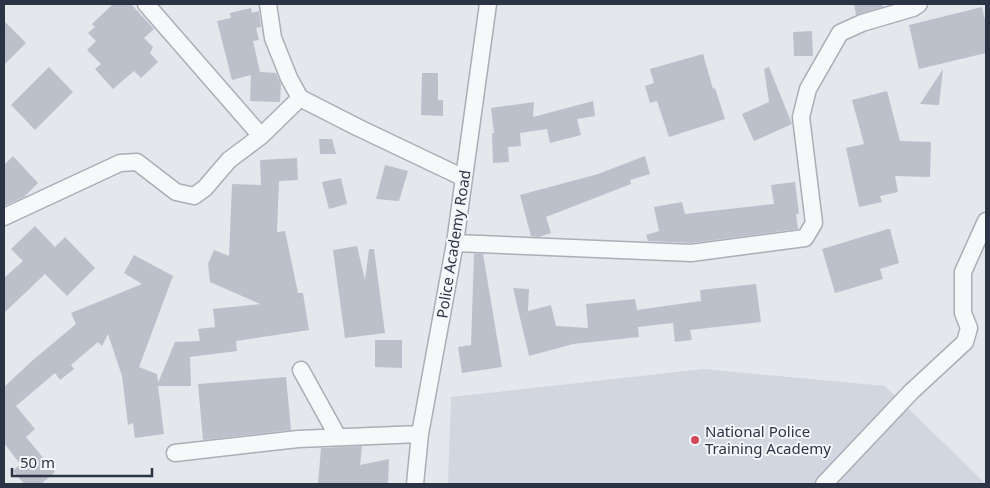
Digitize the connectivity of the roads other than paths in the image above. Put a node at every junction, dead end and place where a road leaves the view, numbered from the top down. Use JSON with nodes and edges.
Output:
{"nodes":[{"id":1,"x":146,"y":4,"type":"edge"},
{"id":2,"x":268,"y":4,"type":"edge"},
{"id":3,"x":488,"y":4,"type":"edge"},
{"id":4,"x":919,"y":4,"type":"edge"},
{"id":5,"x":300,"y":98,"type":"junction"},
{"id":6,"x":261,"y":136,"type":"junction"},
{"id":7,"x":464,"y":178,"type":"junction"},
{"id":8,"x":4,"y":217,"type":"edge"},
{"id":9,"x":986,"y":221,"type":"edge"},
{"id":10,"x":455,"y":243,"type":"junction"},
{"id":11,"x":301,"y":370,"type":"dead end"},
{"id":12,"x":420,"y":434,"type":"junction"},
{"id":13,"x":338,"y":437,"type":"junction"},
{"id":14,"x":175,"y":453,"type":"dead end"},
{"id":15,"x":415,"y":484,"type":"edge"},
{"id":16,"x":824,"y":484,"type":"edge"}],
"edges":[{"from":1,"to":6,"type":"street"},
{"from":2,"to":5,"type":"street"},
{"from":3,"to":7,"type":"street","name":"Police Academy Road"},
{"from":4,"to":10,"type":"street"},
{"from":5,"to":6,"type":"street"},
{"from":5,"to":7,"type":"street"},
{"from":6,"to":8,"type":"street"},
{"from":7,"to":10,"type":"street","name":"Police Academy Road"},
{"from":9,"to":16,"type":"street"},
{"from":10,"to":12,"type":"street","name":"Police Academy Road"},
{"from":11,"to":13,"type":"street"},
{"from":12,"to":13,"type":"street"},
{"from":12,"to":15,"type":"street","name":"Police Academy Road"},
{"from":13,"to":14,"type":"street"}]}
